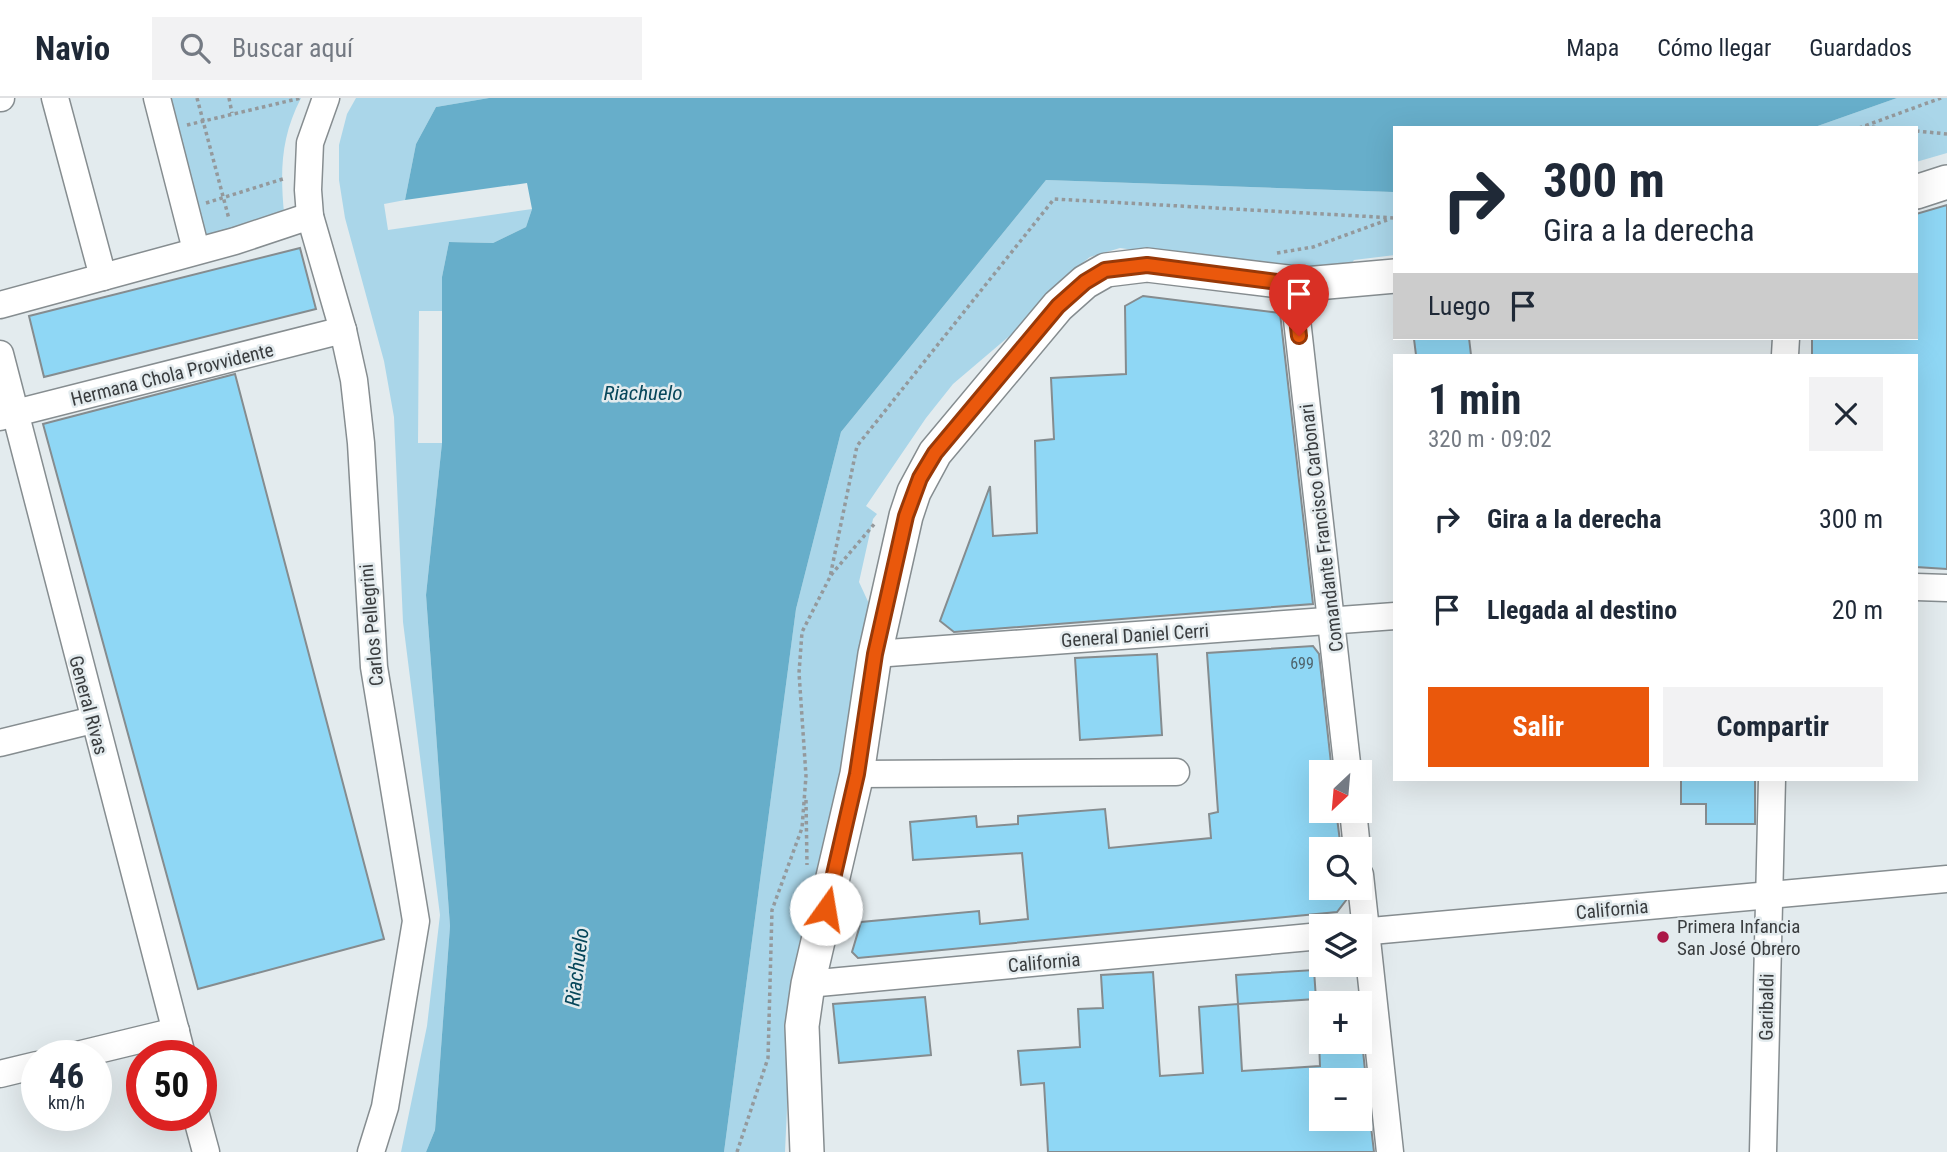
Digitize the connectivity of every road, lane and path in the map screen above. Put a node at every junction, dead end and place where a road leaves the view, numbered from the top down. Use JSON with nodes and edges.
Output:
{"nodes":[{"id":1,"x":55,"y":98,"type":"edge"},
{"id":2,"x":157,"y":98,"type":"edge"},
{"id":3,"x":197,"y":98,"type":"edge"},
{"id":4,"x":229,"y":98,"type":"edge"},
{"id":5,"x":301,"y":98,"type":"edge"},
{"id":6,"x":326,"y":98,"type":"edge"},
{"id":7,"x":1941,"y":98,"type":"edge"},
{"id":8,"x":232,"y":113,"type":"junction"},
{"id":9,"x":203,"y":121,"type":"junction"},
{"id":10,"x":1864,"y":126,"type":"edge"},
{"id":11,"x":166,"y":131,"type":"junction"},
{"id":12,"x":1918,"y":131,"type":"edge"},
{"id":13,"x":1947,"y":134,"type":"edge"},
{"id":14,"x":308,"y":171,"type":"junction"},
{"id":15,"x":1947,"y":182,"type":"edge"},
{"id":16,"x":1918,"y":191,"type":"edge"},
{"id":17,"x":224,"y":199,"type":"junction"},
{"id":18,"x":186,"y":209,"type":"junction"},
{"id":19,"x":310,"y":216,"type":"junction"},
{"id":20,"x":1393,"y":219,"type":"edge"},
{"id":21,"x":234,"y":241,"type":"junction"},
{"id":22,"x":196,"y":250,"type":"junction"},
{"id":23,"x":1273,"y":254,"type":"dead end"},
{"id":24,"x":103,"y":276,"type":"junction"},
{"id":25,"x":1393,"y":276,"type":"edge"},
{"id":26,"x":1293,"y":284,"type":"junction"},
{"id":27,"x":0,"y":305,"type":"edge"},
{"id":28,"x":343,"y":330,"type":"junction"},
{"id":29,"x":0,"y":354,"type":"edge"},
{"id":30,"x":7,"y":415,"type":"edge"},
{"id":31,"x":1918,"y":587,"type":"edge"},
{"id":32,"x":1947,"y":588,"type":"edge"},
{"id":33,"x":1393,"y":616,"type":"edge"},
{"id":34,"x":1332,"y":621,"type":"junction"},
{"id":35,"x":875,"y":654,"type":"junction"},
{"id":36,"x":93,"y":720,"type":"junction"},
{"id":37,"x":0,"y":743,"type":"edge"},
{"id":38,"x":1348,"y":760,"type":"edge"},
{"id":39,"x":1176,"y":772,"type":"dead end"},
{"id":40,"x":857,"y":774,"type":"junction"},
{"id":41,"x":1772,"y":781,"type":"edge"},
{"id":42,"x":1947,"y":879,"type":"edge"},
{"id":43,"x":1769,"y":895,"type":"junction"},
{"id":44,"x":1372,"y":931,"type":"edge"},
{"id":45,"x":1309,"y":937,"type":"edge"},
{"id":46,"x":1369,"y":977,"type":"edge"},
{"id":47,"x":808,"y":984,"type":"junction"},
{"id":48,"x":178,"y":1040,"type":"edge"},
{"id":49,"x":21,"y":1069,"type":"edge"},
{"id":50,"x":0,"y":1074,"type":"edge"},
{"id":51,"x":201,"y":1131,"type":"edge"},
{"id":52,"x":206,"y":1152,"type":"edge"},
{"id":53,"x":370,"y":1152,"type":"edge"},
{"id":54,"x":737,"y":1152,"type":"edge"},
{"id":55,"x":807,"y":1152,"type":"edge"},
{"id":56,"x":1390,"y":1152,"type":"edge"},
{"id":57,"x":1763,"y":1152,"type":"edge"}],
"edges":[{"from":1,"to":24,"type":"street"},
{"from":2,"to":11,"type":"street"},
{"from":3,"to":9,"type":"path"},
{"from":4,"to":8,"type":"path"},
{"from":5,"to":8,"type":"path"},
{"from":6,"to":14,"type":"street","name":"Carlos Pellegrini"},
{"from":7,"to":10,"type":"path"},
{"from":8,"to":9,"type":"path"},
{"from":9,"to":11,"type":"path"},
{"from":9,"to":17,"type":"path"},
{"from":11,"to":18,"type":"street"},
{"from":12,"to":13,"type":"path"},
{"from":14,"to":17,"type":"path"},
{"from":14,"to":19,"type":"street","name":"Carlos Pellegrini"},
{"from":15,"to":16,"type":"main road"},
{"from":17,"to":18,"type":"path"},
{"from":17,"to":21,"type":"path"},
{"from":18,"to":22,"type":"street"},
{"from":19,"to":21,"type":"street"},
{"from":19,"to":28,"type":"street","name":"Carlos Pellegrini"},
{"from":20,"to":23,"type":"path"},
{"from":20,"to":54,"type":"path"},
{"from":21,"to":22,"type":"street"},
{"from":22,"to":24,"type":"street"},
{"from":24,"to":27,"type":"street"},
{"from":25,"to":26,"type":"main road"},
{"from":26,"to":34,"type":"street","name":"Comandante Francisco Carbonari"},
{"from":26,"to":35,"type":"main road"},
{"from":28,"to":30,"type":"street","name":"Hermana Chola Provvidente"},
{"from":28,"to":53,"type":"street","name":"Carlos Pellegrini"},
{"from":29,"to":30,"type":"street","name":"General Rivas"},
{"from":30,"to":36,"type":"street","name":"General Rivas"},
{"from":31,"to":32,"type":"street"},
{"from":33,"to":34,"type":"street","name":"General Daniel Cerri"},
{"from":34,"to":35,"type":"street","name":"General Daniel Cerri"},
{"from":34,"to":38,"type":"street","name":"Comandante Francisco Carbonari"},
{"from":35,"to":40,"type":"main road"},
{"from":36,"to":37,"type":"street"},
{"from":36,"to":48,"type":"street","name":"General Rivas"},
{"from":39,"to":40,"type":"street"},
{"from":40,"to":47,"type":"main road"},
{"from":41,"to":43,"type":"street","name":"Garibaldi"},
{"from":42,"to":43,"type":"street","name":"California"},
{"from":43,"to":44,"type":"street","name":"California"},
{"from":43,"to":57,"type":"street","name":"Garibaldi"},
{"from":45,"to":47,"type":"street","name":"California"},
{"from":46,"to":56,"type":"street"},
{"from":47,"to":55,"type":"main road"},
{"from":49,"to":50,"type":"street"},
{"from":51,"to":52,"type":"street"}]}
